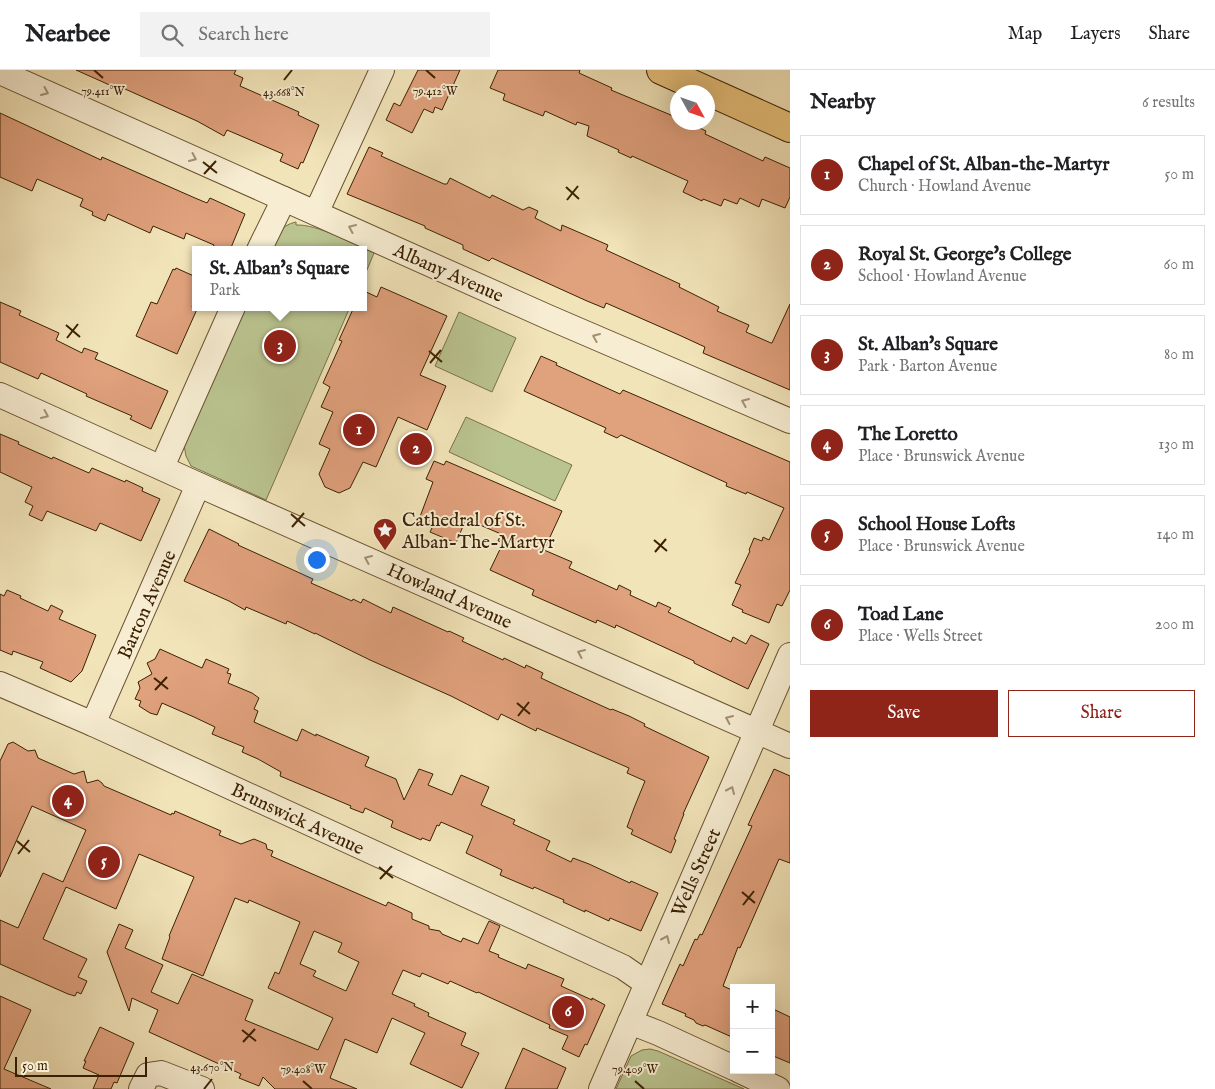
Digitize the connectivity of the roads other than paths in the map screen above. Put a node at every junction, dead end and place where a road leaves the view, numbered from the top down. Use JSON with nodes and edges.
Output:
{"nodes":[{"id":1,"x":382,"y":70,"type":"edge"},
{"id":2,"x":661,"y":70,"type":"edge"},
{"id":3,"x":0,"y":72,"type":"edge"},
{"id":4,"x":790,"y":128,"type":"edge"},
{"id":5,"x":284,"y":199,"type":"junction"},
{"id":6,"x":316,"y":213,"type":"junction"},
{"id":7,"x":261,"y":246,"type":"edge"},
{"id":8,"x":231,"y":311,"type":"edge"},
{"id":9,"x":0,"y":395,"type":"edge"},
{"id":10,"x":790,"y":421,"type":"edge"},
{"id":11,"x":162,"y":467,"type":"junction"},
{"id":12,"x":198,"y":485,"type":"junction"},
{"id":13,"x":790,"y":655,"type":"edge"},
{"id":14,"x":0,"y":684,"type":"edge"},
{"id":15,"x":93,"y":724,"type":"junction"},
{"id":16,"x":757,"y":731,"type":"junction"},
{"id":17,"x":790,"y":746,"type":"edge"},
{"id":18,"x":646,"y":983,"type":"junction"},
{"id":19,"x":630,"y":1022,"type":"junction"},
{"id":20,"x":730,"y":1066,"type":"edge"},
{"id":21,"x":746,"y":1074,"type":"edge"},
{"id":22,"x":141,"y":1089,"type":"edge"},
{"id":23,"x":202,"y":1089,"type":"edge"},
{"id":24,"x":601,"y":1089,"type":"edge"},
{"id":25,"x":778,"y":1089,"type":"edge"}],
"edges":[{"from":1,"to":6,"type":"street"},
{"from":2,"to":4,"type":"main road"},
{"from":3,"to":5,"type":"street","name":"Albany Avenue","one_way":true},
{"from":5,"to":6,"type":"street","name":"Albany Avenue"},
{"from":5,"to":7,"type":"street"},
{"from":10,"to":6,"type":"street","name":"Albany Avenue","one_way":true},
{"from":8,"to":11,"type":"street"},
{"from":9,"to":11,"type":"street","name":"Howland Avenue","one_way":true},
{"from":11,"to":12,"type":"street","name":"Howland Avenue"},
{"from":12,"to":15,"type":"street","name":"Barton Avenue"},
{"from":16,"to":12,"type":"street","name":"Howland Avenue","one_way":true},
{"from":13,"to":16,"type":"street","name":"Wells Street"},
{"from":14,"to":15,"type":"street","name":"Brunswick Avenue"},
{"from":15,"to":18,"type":"street","name":"Brunswick Avenue"},
{"from":16,"to":17,"type":"street","name":"Howland Avenue"},
{"from":18,"to":16,"type":"street","name":"Wells Street","one_way":true},
{"from":18,"to":19,"type":"street","name":"Wells Street"},
{"from":19,"to":20,"type":"street"},
{"from":19,"to":24,"type":"street","name":"Wells Street"},
{"from":21,"to":25,"type":"street"},
{"from":22,"to":23,"type":"street"}]}
